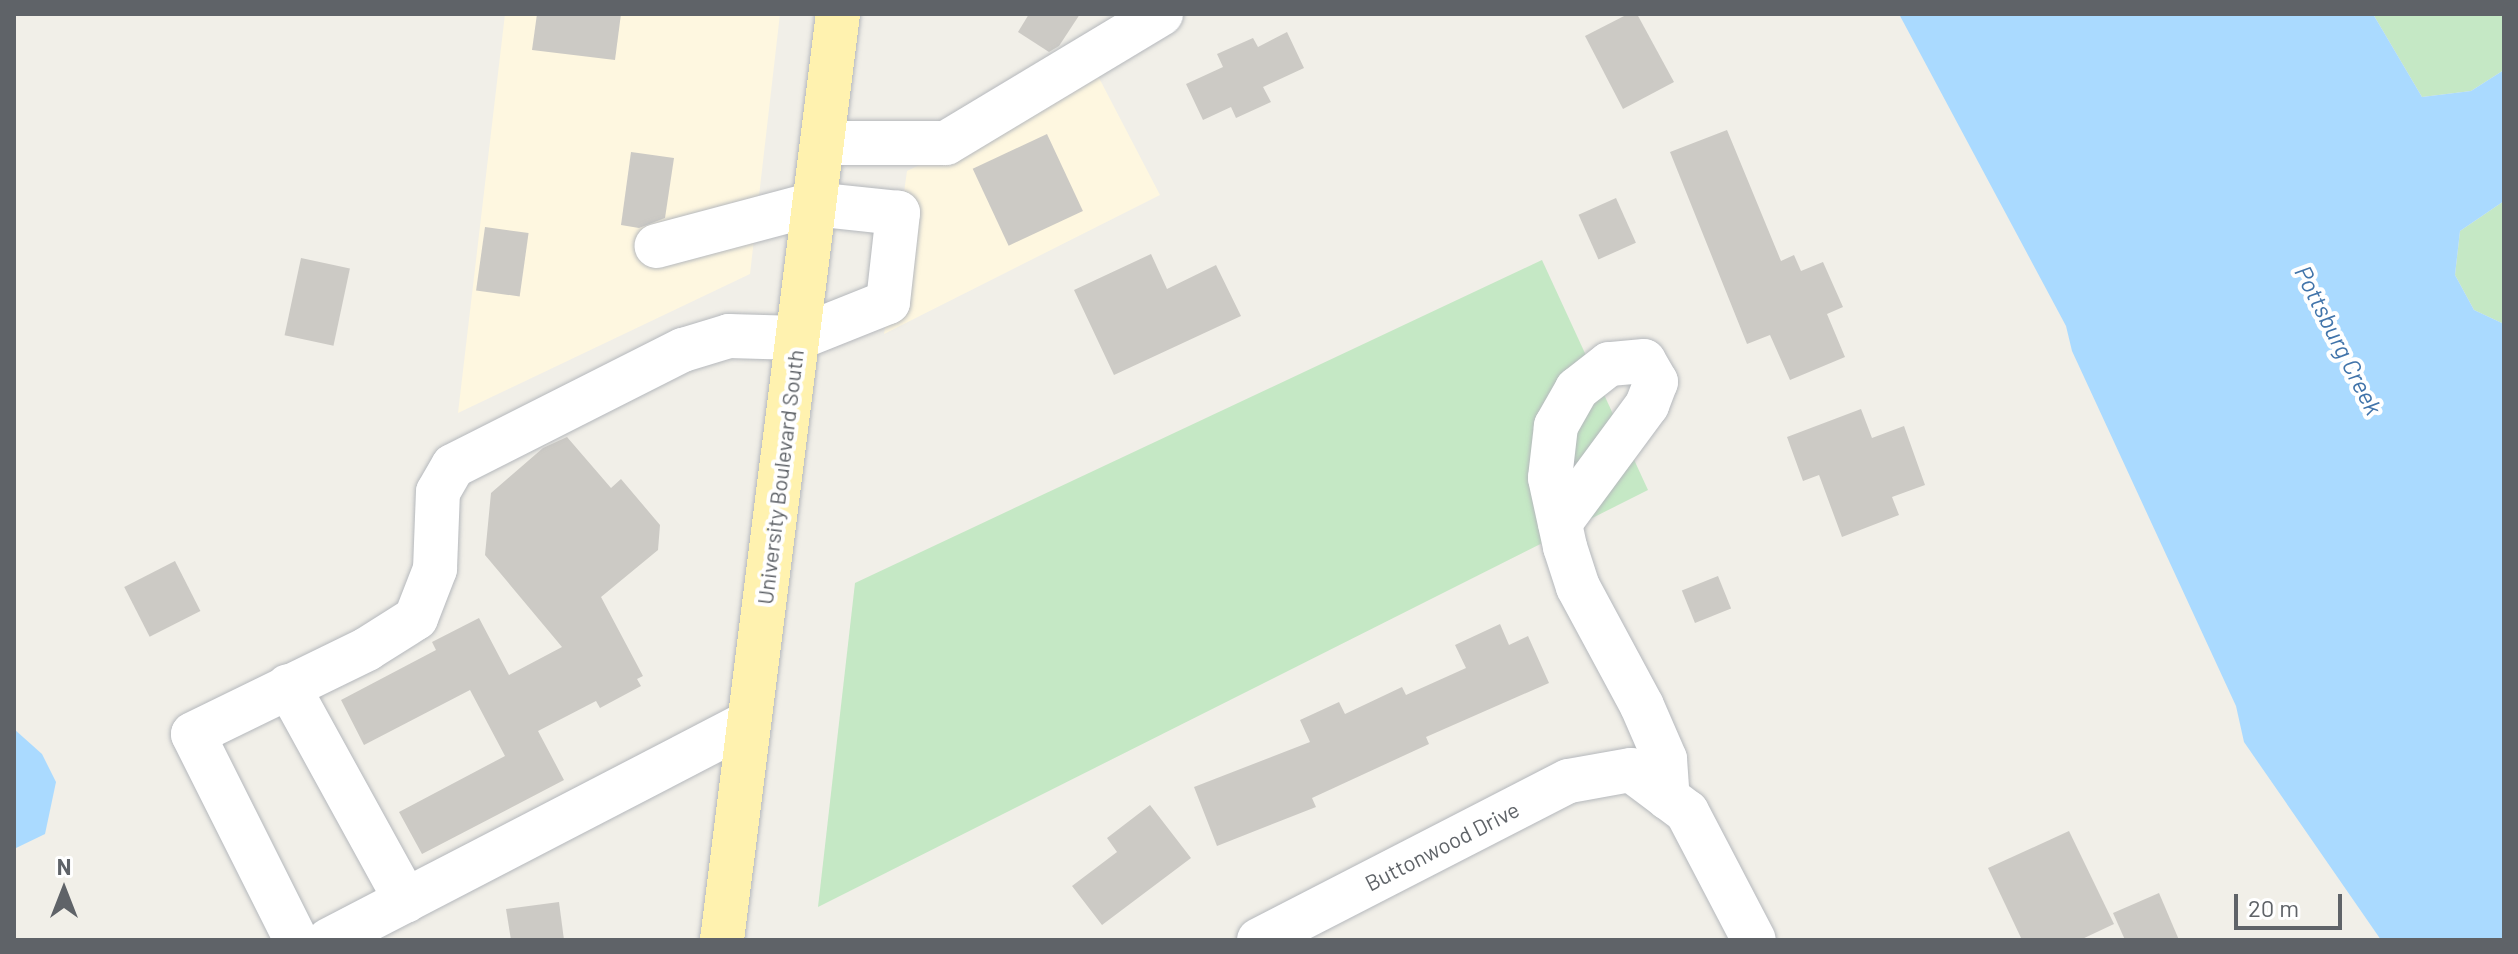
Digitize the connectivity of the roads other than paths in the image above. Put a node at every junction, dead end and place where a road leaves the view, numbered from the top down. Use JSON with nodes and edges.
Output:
{"nodes":[{"id":1,"x":838,"y":14,"type":"edge"},
{"id":2,"x":1161,"y":14,"type":"edge"},
{"id":3,"x":822,"y":143,"type":"junction"},
{"id":4,"x":814,"y":204,"type":"junction"},
{"id":5,"x":656,"y":246,"type":"dead end"},
{"id":6,"x":798,"y":338,"type":"junction"},
{"id":7,"x":1560,"y":523,"type":"dead end"},
{"id":8,"x":288,"y":686,"type":"junction"},
{"id":9,"x":749,"y":722,"type":"junction"},
{"id":10,"x":1668,"y":798,"type":"junction"},
{"id":11,"x":406,"y":901,"type":"junction"},
{"id":12,"x":298,"y":938,"type":"edge"},
{"id":13,"x":722,"y":940,"type":"edge"},
{"id":14,"x":1259,"y":940,"type":"edge"},
{"id":15,"x":1754,"y":940,"type":"edge"}],
"edges":[{"from":1,"to":3,"type":"main road","name":"University Boulevard South"},
{"from":2,"to":3,"type":"street"},
{"from":3,"to":4,"type":"main road","name":"University Boulevard South"},
{"from":4,"to":5,"type":"street"},
{"from":4,"to":6,"type":"main road","name":"University Boulevard South"},
{"from":4,"to":6,"type":"street"},
{"from":6,"to":8,"type":"street"},
{"from":6,"to":9,"type":"main road","name":"University Boulevard South"},
{"from":7,"to":10,"type":"street"},
{"from":8,"to":11,"type":"street"},
{"from":8,"to":12,"type":"street"},
{"from":9,"to":11,"type":"street"},
{"from":9,"to":13,"type":"main road","name":"University Boulevard South"},
{"from":10,"to":14,"type":"street","name":"Buttonwood Drive"},
{"from":10,"to":15,"type":"street"},
{"from":11,"to":12,"type":"street"}]}
